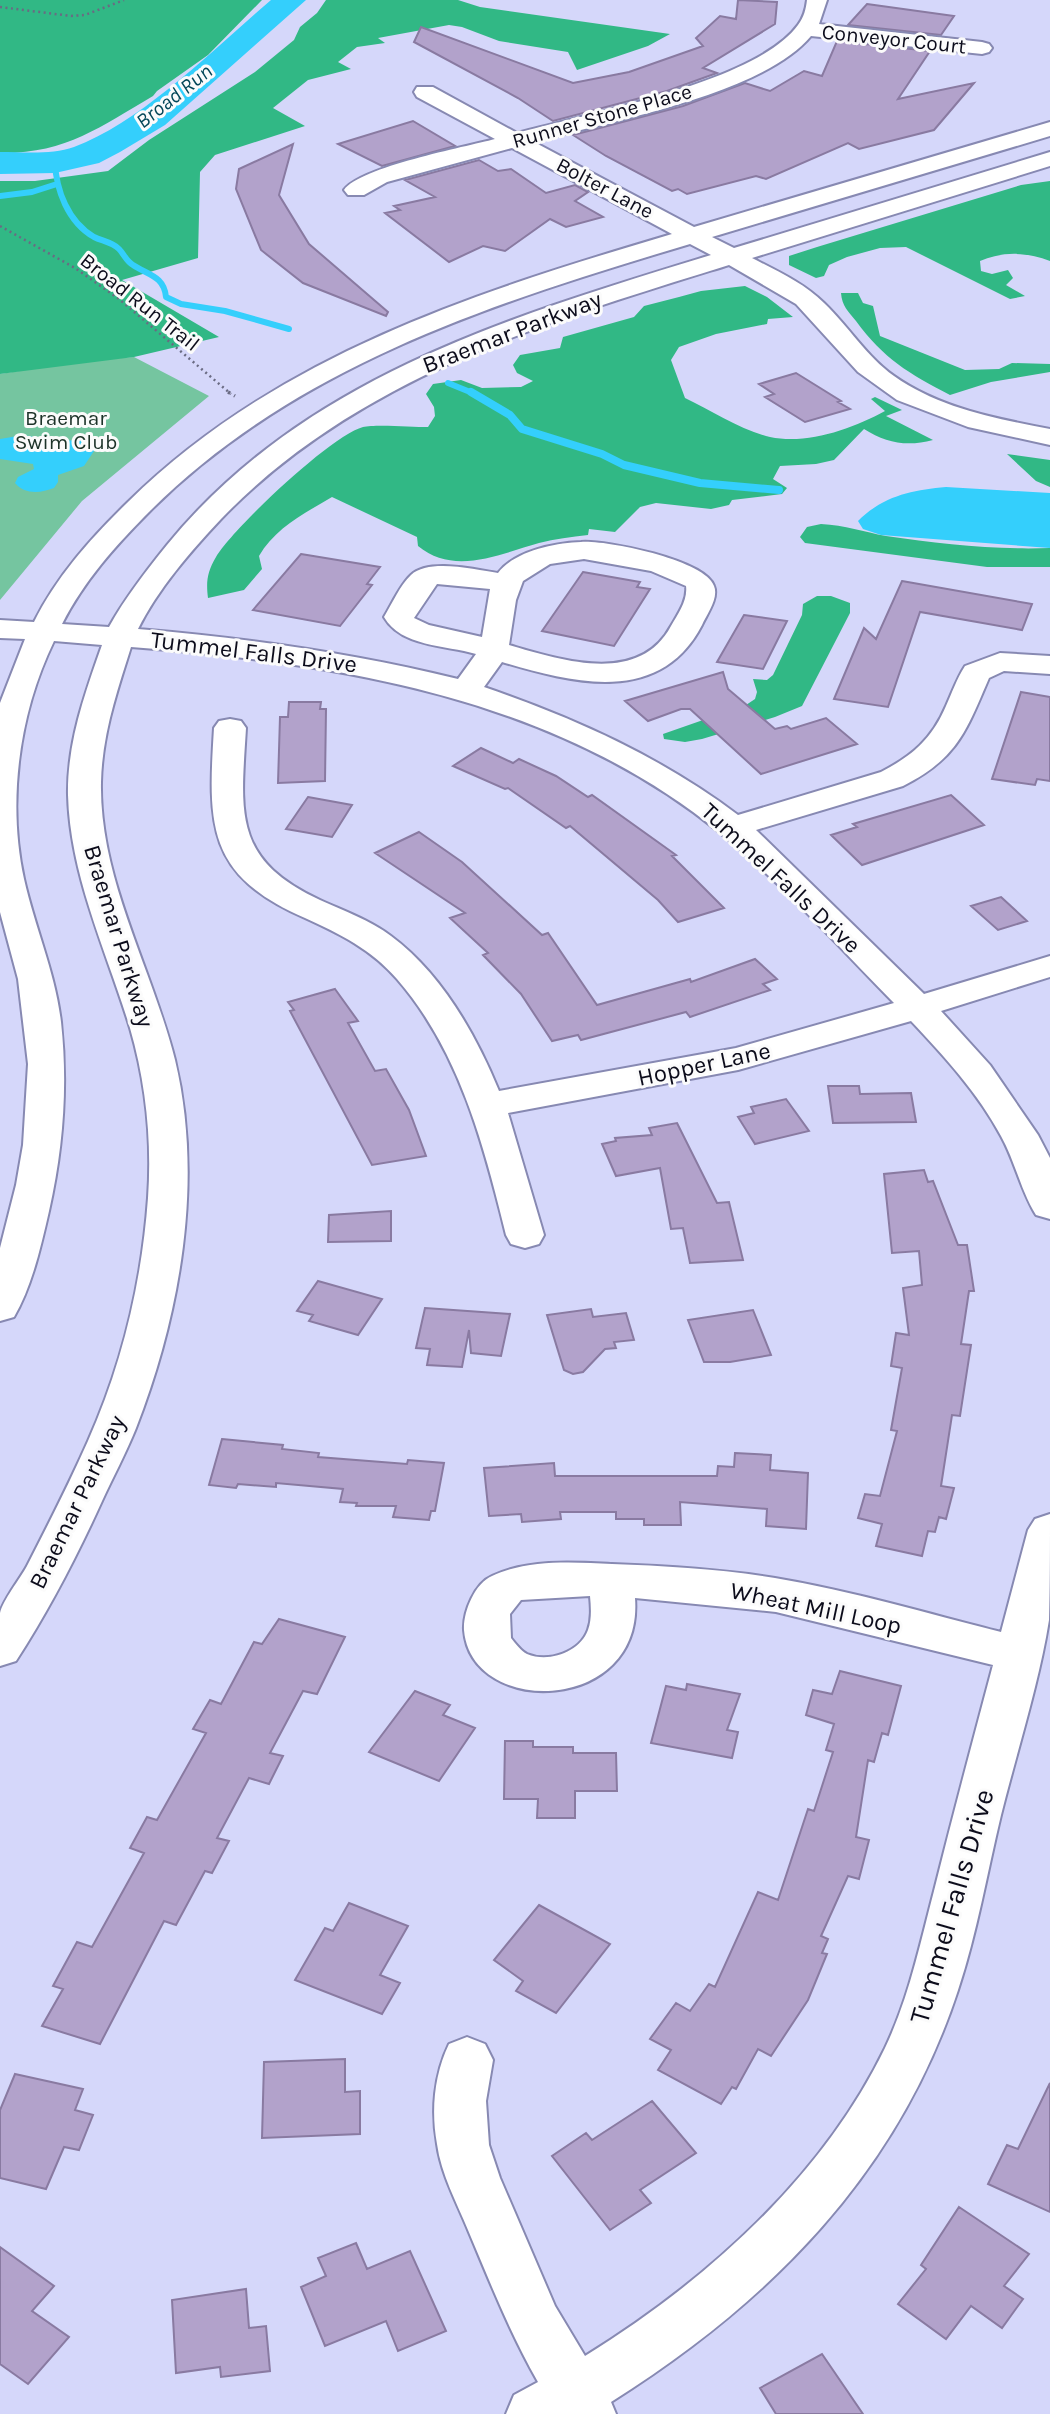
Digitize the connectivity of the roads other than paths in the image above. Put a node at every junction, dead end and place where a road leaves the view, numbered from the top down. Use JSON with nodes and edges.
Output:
{"nodes":[{"id":1,"x":817,"y":0,"type":"edge"},
{"id":2,"x":806,"y":29,"type":"junction"},
{"id":3,"x":982,"y":48,"type":"dead end"},
{"id":4,"x":425,"y":92,"type":"dead end"},
{"id":5,"x":1050,"y":129,"type":"edge"},
{"id":6,"x":516,"y":140,"type":"junction"},
{"id":7,"x":1050,"y":159,"type":"edge"},
{"id":8,"x":356,"y":190,"type":"dead end"},
{"id":9,"x":693,"y":235,"type":"junction"},
{"id":10,"x":732,"y":256,"type":"junction"},
{"id":11,"x":1050,"y":437,"type":"edge"},
{"id":12,"x":506,"y":583,"type":"junction"},
{"id":13,"x":0,"y":629,"type":"edge"},
{"id":14,"x":43,"y":632,"type":"junction"},
{"id":15,"x":120,"y":637,"type":"junction"},
{"id":16,"x":494,"y":649,"type":"junction"},
{"id":17,"x":1050,"y":665,"type":"edge"},
{"id":18,"x":465,"y":689,"type":"junction"},
{"id":19,"x":230,"y":729,"type":"dead end"},
{"id":20,"x":733,"y":827,"type":"junction"},
{"id":21,"x":1050,"y":966,"type":"edge"},
{"id":22,"x":918,"y":1008,"type":"junction"},
{"id":23,"x":487,"y":1105,"type":"junction"},
{"id":24,"x":1048,"y":1192,"type":"edge"},
{"id":25,"x":525,"y":1236,"type":"dead end"},
{"id":26,"x":0,"y":1307,"type":"edge"},
{"id":27,"x":1050,"y":1530,"type":"edge"},
{"id":28,"x":611,"y":1581,"type":"dead end"},
{"id":29,"x":0,"y":1649,"type":"edge"},
{"id":30,"x":1019,"y":1654,"type":"junction"},
{"id":31,"x":467,"y":2060,"type":"dead end"},
{"id":32,"x":566,"y":2407,"type":"edge"}],
"edges":[{"from":1,"to":2,"type":"street","name":"Runner Stone Place"},
{"from":2,"to":3,"type":"street","name":"Conveyor Court"},
{"from":2,"to":6,"type":"street","name":"Runner Stone Place"},
{"from":4,"to":6,"type":"street","name":"Bolter Lane"},
{"from":5,"to":9,"type":"street","name":"Braemar Parkway"},
{"from":6,"to":8,"type":"street","name":"Runner Stone Place"},
{"from":6,"to":9,"type":"street","name":"Bolter Lane"},
{"from":7,"to":10,"type":"street","name":"Braemar Parkway"},
{"from":9,"to":10,"type":"street","name":"Bolter Lane"},
{"from":9,"to":14,"type":"street","name":"Braemar Parkway"},
{"from":10,"to":11,"type":"street","name":"Bolter Lane"},
{"from":10,"to":15,"type":"street","name":"Braemar Parkway"},
{"from":12,"to":16,"type":"street"},
{"from":12,"to":16,"type":"street"},
{"from":12,"to":16,"type":"street"},
{"from":13,"to":14,"type":"street","name":"Tummel Falls Drive"},
{"from":14,"to":15,"type":"street","name":"Tummel Falls Drive"},
{"from":14,"to":26,"type":"street","name":"Braemar Parkway"},
{"from":15,"to":18,"type":"street","name":"Tummel Falls Drive"},
{"from":15,"to":29,"type":"street","name":"Braemar Parkway"},
{"from":16,"to":18,"type":"street"},
{"from":17,"to":20,"type":"street"},
{"from":18,"to":20,"type":"street","name":"Tummel Falls Drive"},
{"from":19,"to":23,"type":"street"},
{"from":20,"to":22,"type":"street","name":"Tummel Falls Drive"},
{"from":21,"to":22,"type":"street","name":"Hopper Lane"},
{"from":22,"to":23,"type":"street","name":"Hopper Lane"},
{"from":22,"to":24,"type":"street","name":"Tummel Falls Drive"},
{"from":23,"to":25,"type":"street"},
{"from":27,"to":30,"type":"street","name":"Tummel Falls Drive"},
{"from":28,"to":30,"type":"street","name":"Wheat Mill Loop"},
{"from":30,"to":32,"type":"street","name":"Tummel Falls Drive"},
{"from":31,"to":32,"type":"street"}]}
